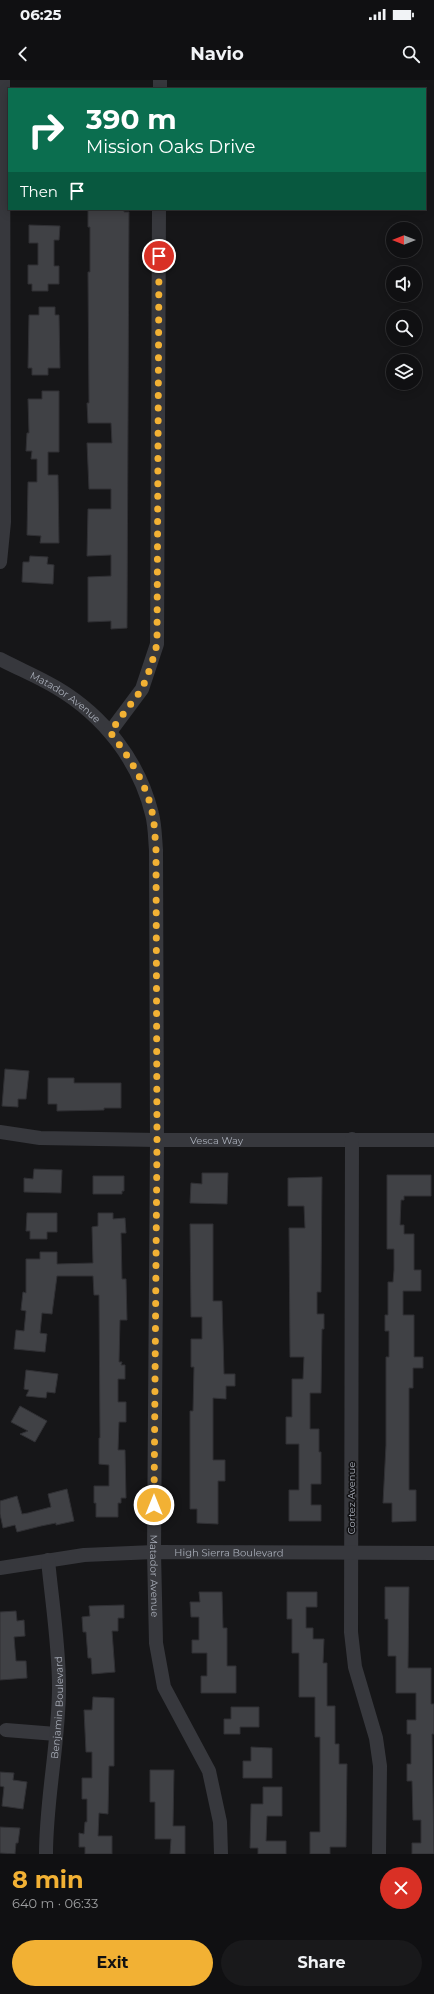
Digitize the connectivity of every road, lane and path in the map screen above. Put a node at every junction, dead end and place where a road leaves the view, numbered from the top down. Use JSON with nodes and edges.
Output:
{"nodes":[{"id":1,"x":3,"y":80,"type":"edge"},
{"id":2,"x":159,"y":210,"type":"edge"},
{"id":3,"x":0,"y":562,"type":"edge"},
{"id":4,"x":0,"y":659,"type":"edge"},
{"id":5,"x":110,"y":732,"type":"junction"},
{"id":6,"x":0,"y":1132,"type":"edge"},
{"id":7,"x":352,"y":1139,"type":"junction"},
{"id":8,"x":157,"y":1140,"type":"junction"},
{"id":9,"x":434,"y":1140,"type":"edge"},
{"id":10,"x":154,"y":1552,"type":"junction"},
{"id":11,"x":351,"y":1553,"type":"junction"},
{"id":12,"x":434,"y":1553,"type":"edge"},
{"id":13,"x":48,"y":1560,"type":"junction"},
{"id":14,"x":0,"y":1568,"type":"edge"},
{"id":15,"x":6,"y":1730,"type":"dead end"},
{"id":16,"x":56,"y":1734,"type":"junction"},
{"id":17,"x":46,"y":1854,"type":"edge"},
{"id":18,"x":221,"y":1854,"type":"edge"},
{"id":19,"x":379,"y":1854,"type":"edge"}],
"edges":[{"from":1,"to":3,"type":"street"},
{"from":2,"to":5,"type":"street"},
{"from":4,"to":5,"type":"street","name":"Matador Avenue"},
{"from":5,"to":8,"type":"street","name":"Matador Avenue"},
{"from":6,"to":8,"type":"street","name":"Vesca Way"},
{"from":7,"to":8,"type":"street","name":"Vesca Way"},
{"from":7,"to":9,"type":"street","name":"Vesca Way"},
{"from":7,"to":11,"type":"street","name":"Cortez Avenue"},
{"from":8,"to":10,"type":"street","name":"Matador Avenue"},
{"from":10,"to":11,"type":"street","name":"High Sierra Boulevard"},
{"from":10,"to":13,"type":"street","name":"High Sierra Boulevard"},
{"from":10,"to":18,"type":"street","name":"Matador Avenue"},
{"from":11,"to":12,"type":"street","name":"High Sierra Boulevard"},
{"from":11,"to":19,"type":"street","name":"Cortez Avenue"},
{"from":13,"to":14,"type":"street","name":"High Sierra Boulevard"},
{"from":13,"to":16,"type":"street","name":"Benjamin Boulevard"},
{"from":15,"to":16,"type":"street"},
{"from":16,"to":17,"type":"street","name":"Benjamin Boulevard"}]}
